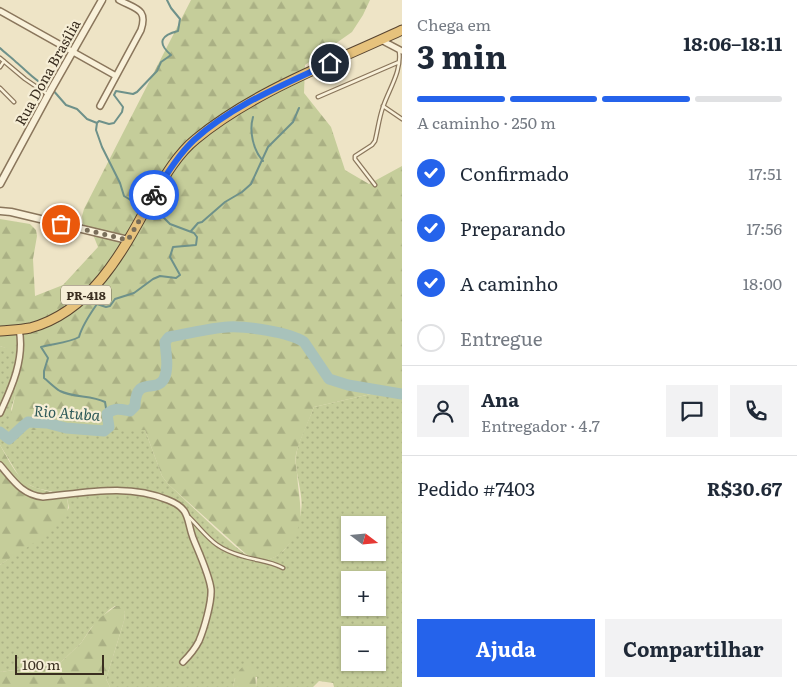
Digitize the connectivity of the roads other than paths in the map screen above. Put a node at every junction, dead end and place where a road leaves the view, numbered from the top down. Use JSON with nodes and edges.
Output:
{"nodes":[{"id":1,"x":102,"y":0,"type":"edge"},
{"id":2,"x":119,"y":0,"type":"edge"},
{"id":3,"x":0,"y":11,"type":"edge"},
{"id":4,"x":402,"y":30,"type":"edge"},
{"id":5,"x":381,"y":40,"type":"junction"},
{"id":6,"x":400,"y":50,"type":"edge"},
{"id":7,"x":73,"y":52,"type":"junction"},
{"id":8,"x":0,"y":58,"type":"edge"},
{"id":9,"x":4,"y":61,"type":"junction"},
{"id":10,"x":399,"y":62,"type":"junction"},
{"id":11,"x":0,"y":67,"type":"edge"},
{"id":12,"x":116,"y":76,"type":"junction"},
{"id":13,"x":0,"y":88,"type":"edge"},
{"id":14,"x":48,"y":95,"type":"junction"},
{"id":15,"x":318,"y":96,"type":"dead end"},
{"id":16,"x":14,"y":102,"type":"dead end"},
{"id":17,"x":100,"y":106,"type":"dead end"},
{"id":18,"x":383,"y":106,"type":"junction"},
{"id":19,"x":402,"y":119,"type":"edge"},
{"id":20,"x":0,"y":184,"type":"edge"},
{"id":21,"x":374,"y":184,"type":"dead end"},
{"id":22,"x":0,"y":211,"type":"edge"},
{"id":23,"x":128,"y":240,"type":"junction"},
{"id":24,"x":19,"y":329,"type":"junction"},
{"id":25,"x":0,"y":331,"type":"edge"},
{"id":26,"x":0,"y":413,"type":"edge"},
{"id":27,"x":0,"y":465,"type":"edge"},
{"id":28,"x":189,"y":517,"type":"junction"},
{"id":29,"x":283,"y":568,"type":"dead end"},
{"id":30,"x":183,"y":662,"type":"dead end"}],
"edges":[{"from":1,"to":7,"type":"street","name":"Rua Dona Brasília"},
{"from":2,"to":12,"type":"street"},
{"from":3,"to":7,"type":"street"},
{"from":4,"to":5,"type":"highway","number":"PR-418"},
{"from":5,"to":6,"type":"street"},
{"from":5,"to":23,"type":"highway","number":"PR-418"},
{"from":6,"to":10,"type":"lane"},
{"from":7,"to":12,"type":"street"},
{"from":7,"to":14,"type":"street","name":"Rua Dona Brasília"},
{"from":8,"to":9,"type":"lane"},
{"from":9,"to":11,"type":"lane"},
{"from":9,"to":14,"type":"lane"},
{"from":10,"to":15,"type":"lane"},
{"from":10,"to":18,"type":"lane"},
{"from":12,"to":17,"type":"street"},
{"from":13,"to":16,"type":"lane"},
{"from":14,"to":20,"type":"street","name":"Rua Dona Brasília"},
{"from":18,"to":19,"type":"lane"},
{"from":18,"to":21,"type":"lane"},
{"from":22,"to":23,"type":"street"},
{"from":23,"to":24,"type":"highway","number":"PR-418"},
{"from":24,"to":25,"type":"highway","number":"PR-418"},
{"from":24,"to":26,"type":"street"},
{"from":27,"to":28,"type":"street"},
{"from":28,"to":29,"type":"lane"},
{"from":28,"to":30,"type":"street"}]}
